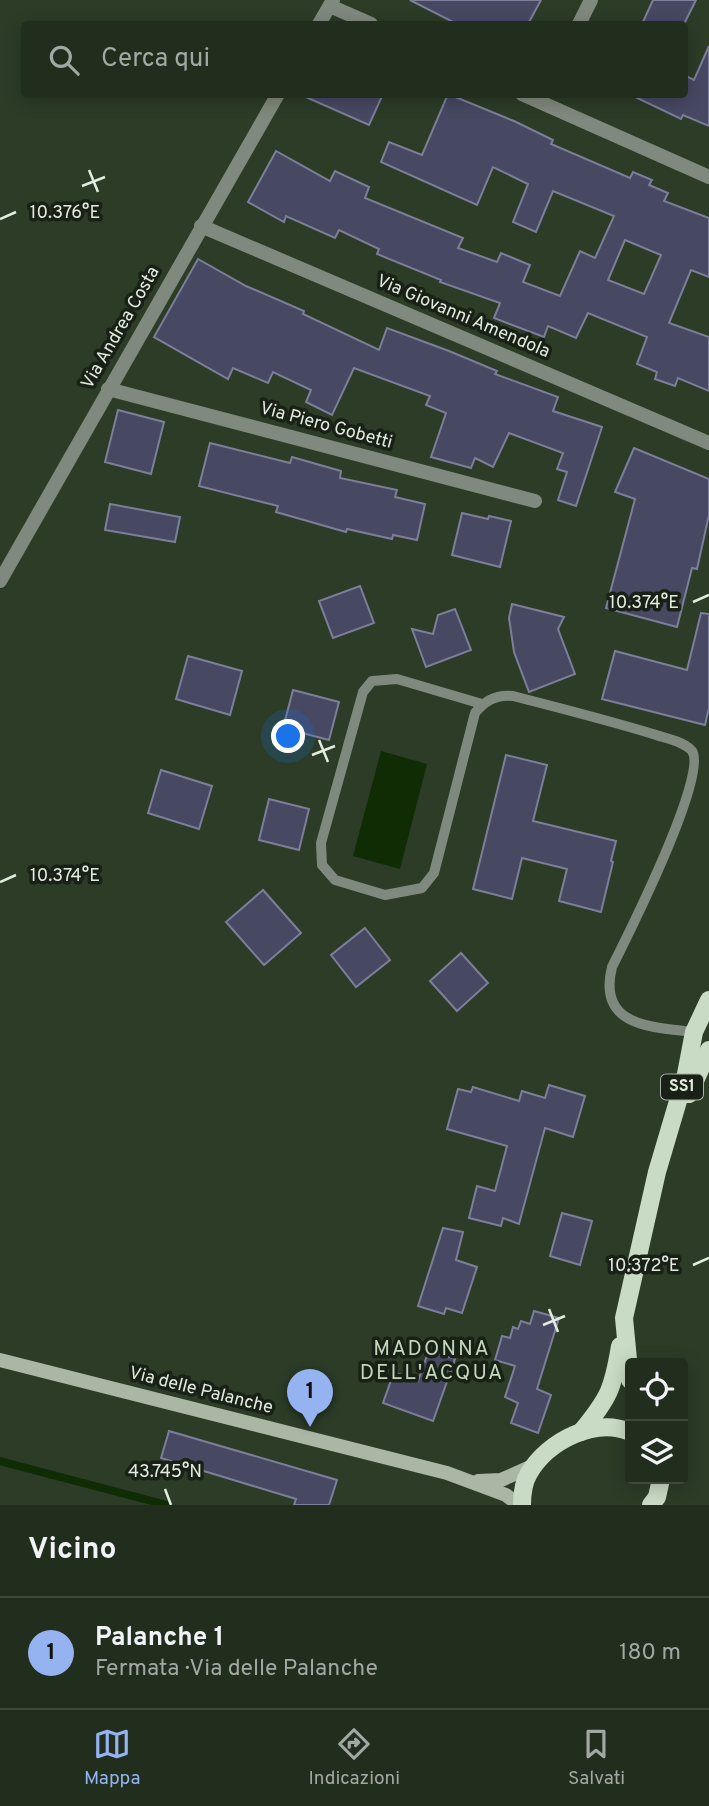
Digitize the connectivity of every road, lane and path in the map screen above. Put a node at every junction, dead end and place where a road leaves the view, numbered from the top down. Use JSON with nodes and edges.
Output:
{"nodes":[{"id":1,"x":591,"y":0,"type":"edge"},
{"id":2,"x":332,"y":3,"type":"edge"},
{"id":3,"x":321,"y":21,"type":"edge"},
{"id":4,"x":365,"y":21,"type":"edge"},
{"id":5,"x":580,"y":21,"type":"edge"},
{"id":6,"x":276,"y":98,"type":"edge"},
{"id":7,"x":543,"y":99,"type":"edge"},
{"id":8,"x":709,"y":177,"type":"edge"},
{"id":9,"x":201,"y":226,"type":"junction"},
{"id":10,"x":108,"y":389,"type":"junction"},
{"id":11,"x":709,"y":443,"type":"edge"},
{"id":12,"x":535,"y":500,"type":"dead end"},
{"id":13,"x":0,"y":581,"type":"edge"},
{"id":14,"x":482,"y":704,"type":"junction"},
{"id":15,"x":709,"y":991,"type":"edge"},
{"id":16,"x":709,"y":1000,"type":"edge"},
{"id":17,"x":697,"y":1026,"type":"junction"},
{"id":18,"x":709,"y":1050,"type":"edge"},
{"id":19,"x":662,"y":1155,"type":"junction"},
{"id":20,"x":624,"y":1318,"type":"junction"},
{"id":21,"x":628,"y":1358,"type":"edge"},
{"id":22,"x":0,"y":1360,"type":"edge"},
{"id":23,"x":625,"y":1431,"type":"edge"},
{"id":24,"x":582,"y":1432,"type":"junction"},
{"id":25,"x":536,"y":1464,"type":"junction"},
{"id":26,"x":473,"y":1481,"type":"junction"},
{"id":27,"x":660,"y":1484,"type":"edge"},
{"id":28,"x":521,"y":1505,"type":"edge"},
{"id":29,"x":650,"y":1505,"type":"edge"}],
"edges":[{"from":1,"to":5,"type":"street"},
{"from":2,"to":3,"type":"street"},
{"from":2,"to":4,"type":"street"},
{"from":6,"to":9,"type":"street","name":"Via Andrea Costa"},
{"from":7,"to":8,"type":"street"},
{"from":9,"to":10,"type":"street","name":"Via Andrea Costa"},
{"from":9,"to":11,"type":"street","name":"Via Giovanni Amendola"},
{"from":10,"to":12,"type":"street","name":"Via Piero Gobetti"},
{"from":10,"to":13,"type":"street","name":"Via Andrea Costa"},
{"from":14,"to":14,"type":"lane"},
{"from":14,"to":17,"type":"lane"},
{"from":15,"to":17,"type":"main road"},
{"from":16,"to":17,"type":"main road","number":"SS1"},
{"from":17,"to":19,"type":"main road","number":"SS1"},
{"from":18,"to":19,"type":"main road","number":"SS1"},
{"from":19,"to":20,"type":"main road","number":"SS1"},
{"from":20,"to":21,"type":"main road"},
{"from":20,"to":24,"type":"main road"},
{"from":22,"to":26,"type":"main road","name":"Via delle Palanche"},
{"from":23,"to":24,"type":"main road"},
{"from":24,"to":25,"type":"main road"},
{"from":25,"to":26,"type":"main road","name":"Via delle Palanche"},
{"from":25,"to":28,"type":"main road"},
{"from":26,"to":28,"type":"main road","name":"Via delle Palanche"},
{"from":27,"to":29,"type":"main road"}]}
